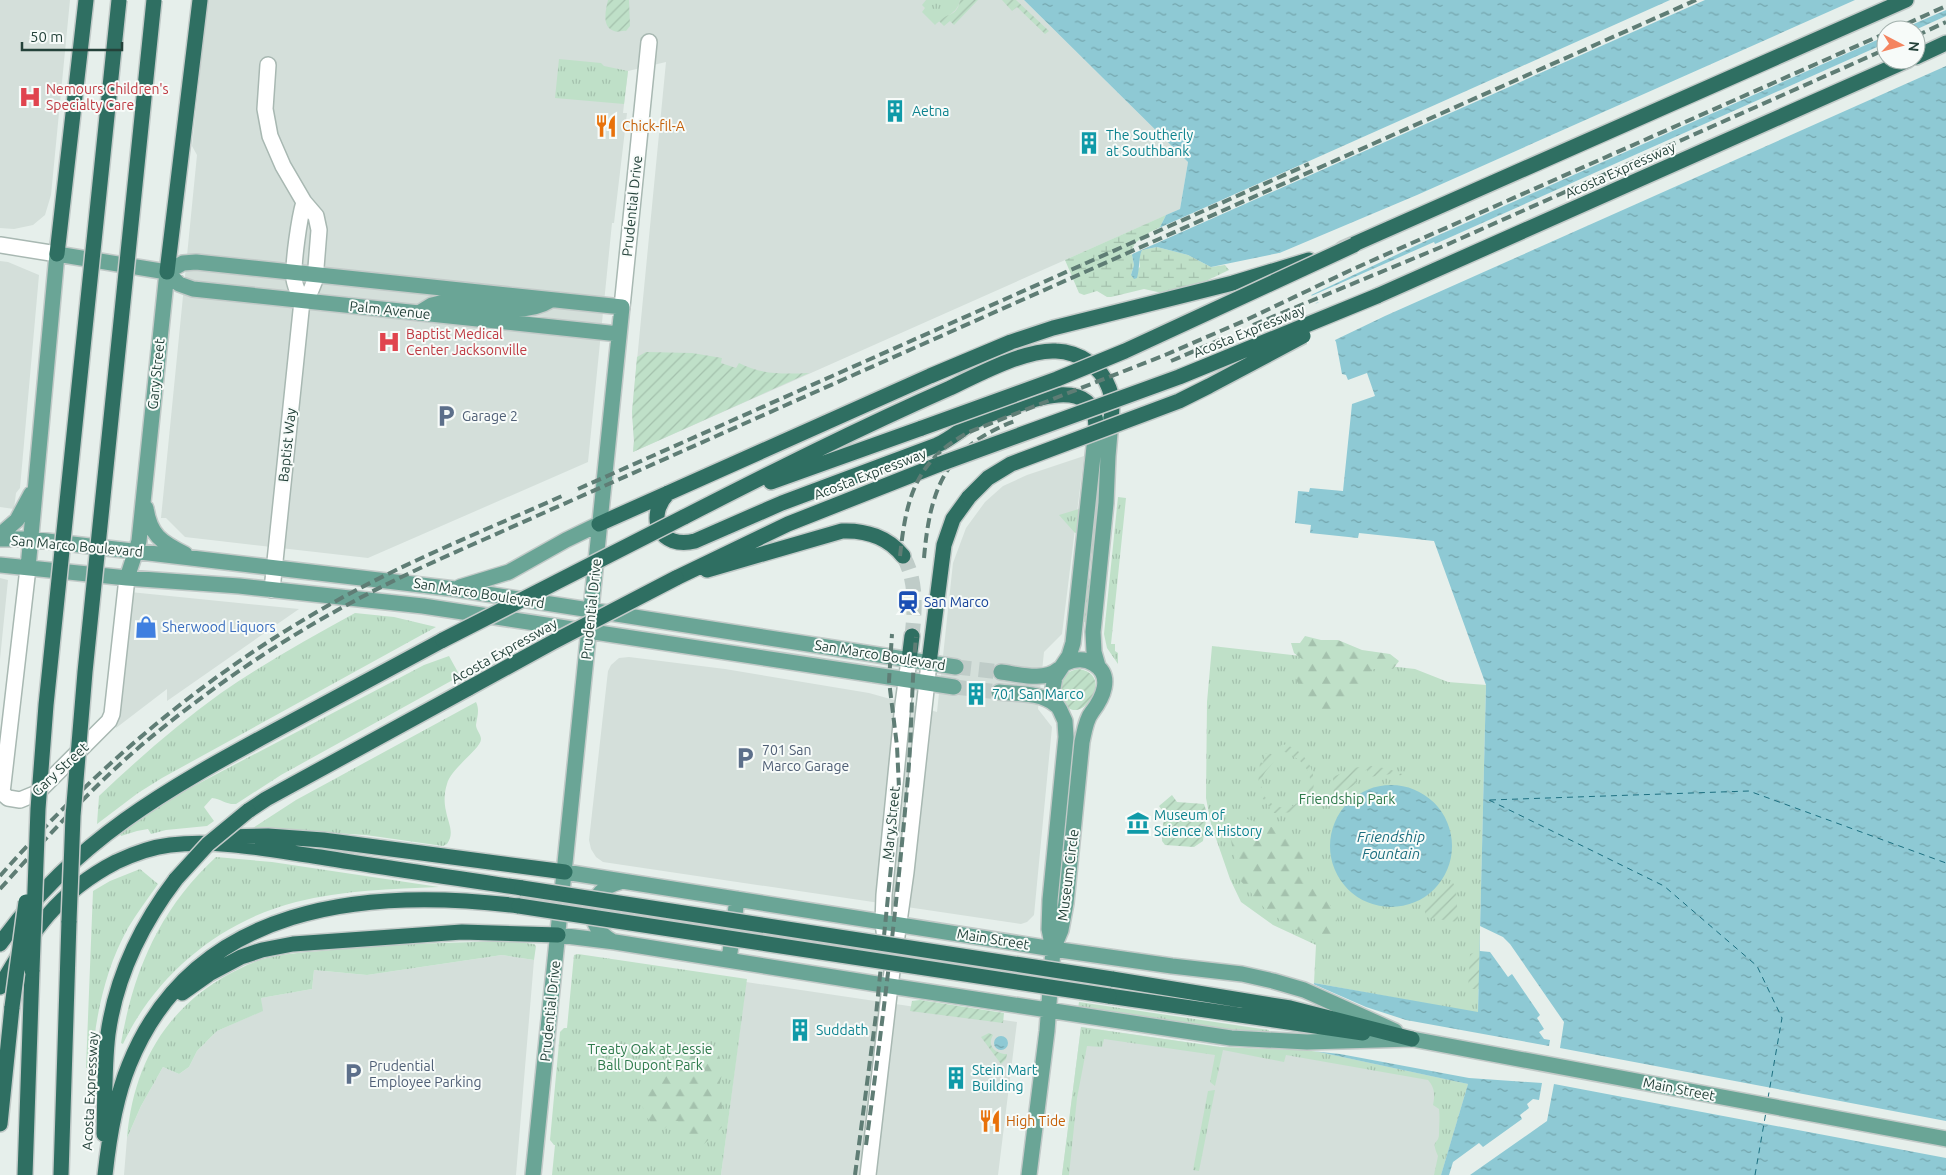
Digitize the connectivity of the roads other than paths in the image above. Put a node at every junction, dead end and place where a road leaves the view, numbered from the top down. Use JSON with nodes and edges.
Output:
{"nodes":[{"id":1,"x":86,"y":0,"type":"edge"},
{"id":2,"x":119,"y":0,"type":"edge"},
{"id":3,"x":154,"y":0,"type":"edge"},
{"id":4,"x":200,"y":0,"type":"edge"},
{"id":5,"x":1906,"y":0,"type":"edge"},
{"id":6,"x":649,"y":42,"type":"dead end"},
{"id":7,"x":1946,"y":43,"type":"edge"},
{"id":8,"x":1926,"y":52,"type":"edge"},
{"id":9,"x":268,"y":65,"type":"dead end"},
{"id":10,"x":1886,"y":70,"type":"edge"},
{"id":11,"x":304,"y":202,"type":"junction"},
{"id":12,"x":0,"y":245,"type":"edge"},
{"id":13,"x":1354,"y":245,"type":"junction"},
{"id":14,"x":57,"y":254,"type":"junction"},
{"id":15,"x":167,"y":272,"type":"junction"},
{"id":16,"x":294,"y":272,"type":"junction"},
{"id":17,"x":316,"y":275,"type":"junction"},
{"id":18,"x":1377,"y":296,"type":"junction"},
{"id":19,"x":552,"y":299,"type":"junction"},
{"id":20,"x":302,"y":301,"type":"junction"},
{"id":21,"x":622,"y":307,"type":"junction"},
{"id":22,"x":419,"y":313,"type":"junction"},
{"id":23,"x":619,"y":334,"type":"junction"},
{"id":24,"x":1111,"y":422,"type":"junction"},
{"id":25,"x":1096,"y":428,"type":"junction"},
{"id":26,"x":1107,"y":472,"type":"junction"},
{"id":27,"x":1091,"y":474,"type":"junction"},
{"id":28,"x":36,"y":481,"type":"junction"},
{"id":29,"x":144,"y":489,"type":"junction"},
{"id":30,"x":669,"y":492,"type":"junction"},
{"id":31,"x":684,"y":516,"type":"junction"},
{"id":32,"x":600,"y":524,"type":"junction"},
{"id":33,"x":0,"y":535,"type":"edge"},
{"id":34,"x":0,"y":539,"type":"edge"},
{"id":35,"x":30,"y":539,"type":"junction"},
{"id":36,"x":136,"y":551,"type":"junction"},
{"id":37,"x":903,"y":556,"type":"tunnel mouth"},
{"id":38,"x":194,"y":559,"type":"junction"},
{"id":39,"x":1081,"y":564,"type":"junction"},
{"id":40,"x":0,"y":565,"type":"edge"},
{"id":41,"x":274,"y":567,"type":"junction"},
{"id":42,"x":1099,"y":567,"type":"junction"},
{"id":43,"x":28,"y":568,"type":"junction"},
{"id":44,"x":127,"y":578,"type":"junction"},
{"id":45,"x":676,"y":578,"type":"junction"},
{"id":46,"x":455,"y":589,"type":"junction"},
{"id":47,"x":272,"y":590,"type":"junction"},
{"id":48,"x":591,"y":611,"type":"junction"},
{"id":49,"x":589,"y":631,"type":"junction"},
{"id":50,"x":912,"y":636,"type":"tunnel mouth"},
{"id":51,"x":909,"y":660,"type":"junction"},
{"id":52,"x":929,"y":663,"type":"junction"},
{"id":53,"x":1098,"y":666,"type":"junction"},
{"id":54,"x":956,"y":667,"type":"tunnel mouth"},
{"id":55,"x":1062,"y":667,"type":"junction"},
{"id":56,"x":1001,"y":672,"type":"tunnel mouth"},
{"id":57,"x":906,"y":680,"type":"junction"},
{"id":58,"x":927,"y":683,"type":"junction"},
{"id":59,"x":954,"y":687,"type":"tunnel mouth"},
{"id":60,"x":999,"y":692,"type":"tunnel mouth"},
{"id":61,"x":1058,"y":708,"type":"junction"},
{"id":62,"x":1092,"y":712,"type":"junction"},
{"id":63,"x":1,"y":793,"type":"edge"},
{"id":64,"x":38,"y":809,"type":"junction"},
{"id":65,"x":168,"y":845,"type":"junction"},
{"id":66,"x":565,"y":872,"type":"junction"},
{"id":67,"x":624,"y":882,"type":"junction"},
{"id":68,"x":737,"y":899,"type":"junction"},
{"id":69,"x":891,"y":923,"type":"junction"},
{"id":70,"x":558,"y":935,"type":"junction"},
{"id":71,"x":615,"y":942,"type":"junction"},
{"id":72,"x":0,"y":944,"type":"edge"},
{"id":73,"x":1053,"y":948,"type":"junction"},
{"id":74,"x":729,"y":960,"type":"junction"},
{"id":75,"x":890,"y":986,"type":"junction"},
{"id":76,"x":0,"y":987,"type":"edge"},
{"id":77,"x":1048,"y":1009,"type":"junction"},
{"id":78,"x":1299,"y":1017,"type":"junction"},
{"id":79,"x":149,"y":1026,"type":"junction"},
{"id":80,"x":1412,"y":1039,"type":"junction"},
{"id":81,"x":0,"y":1124,"type":"edge"},
{"id":82,"x":1946,"y":1140,"type":"edge"},
{"id":83,"x":25,"y":1175,"type":"edge"},
{"id":84,"x":62,"y":1175,"type":"edge"},
{"id":85,"x":104,"y":1175,"type":"edge"},
{"id":86,"x":533,"y":1175,"type":"edge"},
{"id":87,"x":868,"y":1175,"type":"edge"},
{"id":88,"x":1029,"y":1175,"type":"edge"}],
"edges":[{"from":1,"to":14,"type":"highway"},
{"from":2,"to":64,"type":"highway","bridge":true},
{"from":3,"to":84,"type":"highway","bridge":true},
{"from":4,"to":15,"type":"highway"},
{"from":5,"to":13,"type":"highway","name":"Acosta Expressway"},
{"from":6,"to":21,"type":"street","name":"Prudential Drive"},
{"from":7,"to":8,"type":"highway"},
{"from":9,"to":11,"type":"street","name":"Baptist Way"},
{"from":10,"to":18,"type":"highway","name":"Acosta Expressway"},
{"from":11,"to":16,"type":"street","name":"Baptist Way"},
{"from":11,"to":17,"type":"street","name":"Baptist Way"},
{"from":12,"to":14,"type":"street","name":"Palm Avenue"},
{"from":13,"to":30,"type":"highway","bridge":true},
{"from":13,"to":31,"type":"highway","name":"Acosta Expressway","bridge":true},
{"from":14,"to":15,"type":"main road","name":"Palm Avenue"},
{"from":14,"to":28,"type":"main road","name":"Gary Street"},
{"from":15,"to":16,"type":"main road","name":"Palm Avenue"},
{"from":15,"to":20,"type":"main road","name":"Palm Avenue"},
{"from":15,"to":29,"type":"main road","name":"Gary Street"},
{"from":16,"to":17,"type":"main road","name":"Palm Avenue"},
{"from":16,"to":20,"type":"street","name":"Baptist Way"},
{"from":17,"to":19,"type":"main road","name":"Palm Avenue"},
{"from":17,"to":20,"type":"street","name":"Baptist Way"},
{"from":18,"to":45,"type":"highway","name":"Acosta Expressway","bridge":true},
{"from":18,"to":52,"type":"highway","bridge":true},
{"from":19,"to":21,"type":"main road","name":"Palm Avenue"},
{"from":19,"to":22,"type":"main road"},
{"from":20,"to":22,"type":"main road","name":"Palm Avenue"},
{"from":20,"to":41,"type":"street","name":"Baptist Way"},
{"from":21,"to":23,"type":"main road","name":"Prudential Drive"},
{"from":22,"to":23,"type":"main road","name":"Palm Avenue"},
{"from":23,"to":32,"type":"main road","name":"Prudential Drive"},
{"from":24,"to":25,"type":"main road"},
{"from":24,"to":26,"type":"main road","name":"Museum Circle"},
{"from":24,"to":31,"type":"highway"},
{"from":25,"to":27,"type":"main road","name":"Museum Circle"},
{"from":25,"to":30,"type":"highway"},
{"from":26,"to":27,"type":"main road"},
{"from":26,"to":42,"type":"main road","name":"Museum Circle"},
{"from":27,"to":39,"type":"main road","name":"Museum Circle"},
{"from":28,"to":33,"type":"main road"},
{"from":28,"to":35,"type":"main road","name":"Gary Street"},
{"from":29,"to":36,"type":"main road","name":"Gary Street"},
{"from":29,"to":38,"type":"main road"},
{"from":30,"to":32,"type":"highway"},
{"from":31,"to":72,"type":"highway","name":"Acosta Expressway","bridge":true},
{"from":32,"to":46,"type":"main road"},
{"from":32,"to":48,"type":"main road","name":"Prudential Drive"},
{"from":34,"to":35,"type":"main road","name":"San Marco Boulevard"},
{"from":35,"to":36,"type":"main road","name":"San Marco Boulevard"},
{"from":35,"to":43,"type":"main road","name":"Gary Street"},
{"from":36,"to":38,"type":"main road","name":"San Marco Boulevard"},
{"from":36,"to":44,"type":"main road","name":"Gary Street"},
{"from":37,"to":45,"type":"highway"},
{"from":38,"to":41,"type":"main road","name":"San Marco Boulevard"},
{"from":39,"to":42,"type":"main road"},
{"from":39,"to":55,"type":"main road","name":"Museum Circle"},
{"from":40,"to":43,"type":"main road","name":"San Marco Boulevard"},
{"from":41,"to":46,"type":"main road","name":"San Marco Boulevard"},
{"from":41,"to":47,"type":"street","name":"Baptist Way"},
{"from":42,"to":53,"type":"main road","name":"Museum Circle"},
{"from":43,"to":44,"type":"main road","name":"San Marco Boulevard"},
{"from":43,"to":63,"type":"street","name":"Gary Street"},
{"from":44,"to":47,"type":"main road","name":"San Marco Boulevard"},
{"from":44,"to":63,"type":"street","name":"Gary Street"},
{"from":45,"to":85,"type":"highway","name":"Acosta Expressway","bridge":true},
{"from":46,"to":48,"type":"main road","name":"San Marco Boulevard"},
{"from":47,"to":49,"type":"main road","name":"San Marco Boulevard"},
{"from":48,"to":49,"type":"main road","name":"Prudential Drive"},
{"from":48,"to":51,"type":"main road","name":"San Marco Boulevard"},
{"from":49,"to":57,"type":"main road","name":"San Marco Boulevard"},
{"from":49,"to":66,"type":"main road","name":"Prudential Drive"},
{"from":50,"to":51,"type":"highway"},
{"from":51,"to":52,"type":"main road","name":"San Marco Boulevard"},
{"from":51,"to":57,"type":"street","name":"Mary Street"},
{"from":52,"to":54,"type":"main road","name":"San Marco Boulevard"},
{"from":52,"to":58,"type":"street","name":"Mary Street"},
{"from":53,"to":55,"type":"main road"},
{"from":53,"to":62,"type":"main road","name":"Museum Circle"},
{"from":55,"to":56,"type":"main road"},
{"from":55,"to":61,"type":"main road","name":"Museum Circle"},
{"from":57,"to":58,"type":"main road","name":"San Marco Boulevard"},
{"from":57,"to":69,"type":"street","name":"Mary Street"},
{"from":58,"to":59,"type":"main road","name":"San Marco Boulevard"},
{"from":58,"to":69,"type":"street","name":"Mary Street"},
{"from":60,"to":61,"type":"main road"},
{"from":61,"to":62,"type":"main road"},
{"from":61,"to":73,"type":"main road","name":"Museum Circle"},
{"from":62,"to":73,"type":"main road","name":"Museum Circle"},
{"from":64,"to":81,"type":"highway","bridge":true},
{"from":64,"to":83,"type":"highway","bridge":true},
{"from":65,"to":66,"type":"highway"},
{"from":65,"to":76,"type":"highway"},
{"from":65,"to":78,"type":"highway","bridge":true},
{"from":66,"to":67,"type":"main road","name":"Main Street"},
{"from":66,"to":70,"type":"main road","name":"Prudential Drive"},
{"from":67,"to":68,"type":"main road","name":"Main Street"},
{"from":67,"to":71,"type":"main road"},
{"from":68,"to":69,"type":"main road","name":"Main Street"},
{"from":68,"to":74,"type":"main road"},
{"from":69,"to":73,"type":"main road","name":"Main Street"},
{"from":69,"to":75,"type":"street","name":"Mary Street"},
{"from":70,"to":71,"type":"main road","name":"Main Street"},
{"from":70,"to":79,"type":"highway"},
{"from":70,"to":86,"type":"main road","name":"Prudential Drive"},
{"from":71,"to":74,"type":"main road","name":"Main Street"},
{"from":73,"to":77,"type":"main road"},
{"from":73,"to":80,"type":"main road","name":"Main Street"},
{"from":74,"to":75,"type":"main road","name":"Main Street"},
{"from":75,"to":77,"type":"main road","name":"Main Street"},
{"from":75,"to":87,"type":"street","name":"Mary Street"},
{"from":77,"to":80,"type":"main road","name":"Main Street"},
{"from":77,"to":88,"type":"main road"},
{"from":78,"to":79,"type":"highway","bridge":true},
{"from":78,"to":80,"type":"highway"},
{"from":79,"to":85,"type":"highway"},
{"from":80,"to":82,"type":"main road","name":"Main Street"}]}
